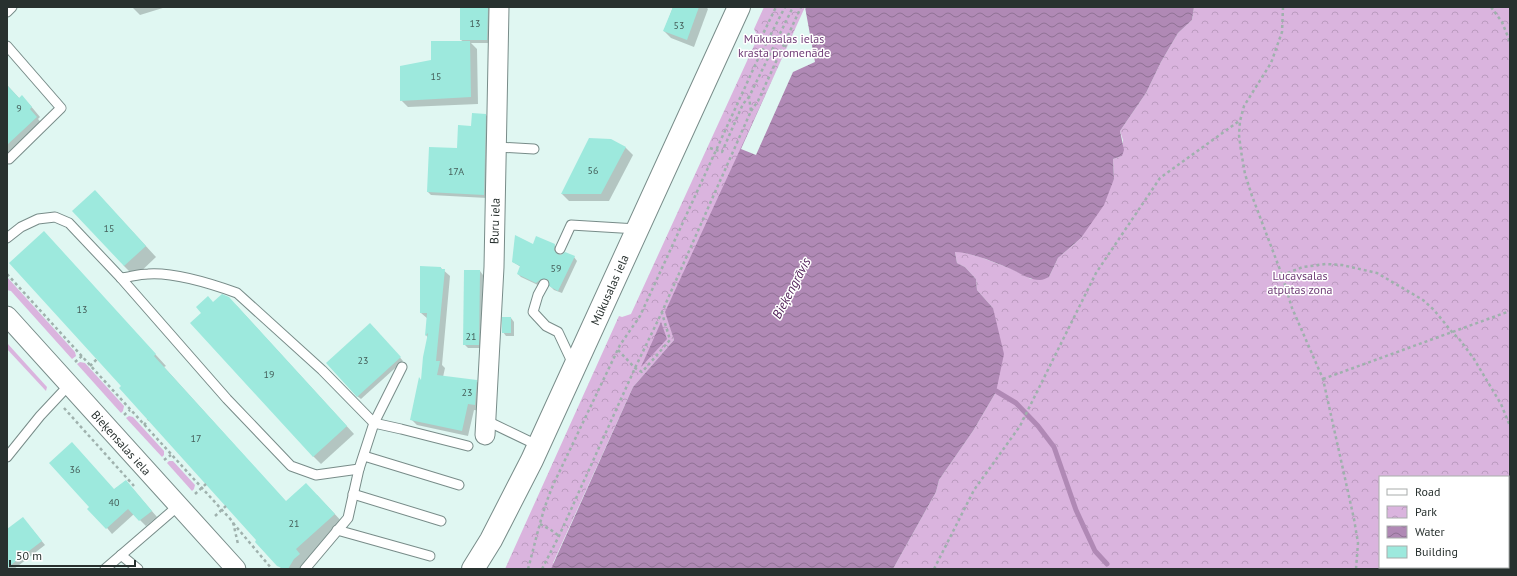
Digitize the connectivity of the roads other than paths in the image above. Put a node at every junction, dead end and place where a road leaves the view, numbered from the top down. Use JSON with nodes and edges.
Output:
{"nodes":[{"id":1,"x":12,"y":7,"type":"edge"},
{"id":2,"x":500,"y":7,"type":"edge"},
{"id":3,"x":739,"y":7,"type":"edge"},
{"id":4,"x":7,"y":12,"type":"edge"},
{"id":5,"x":7,"y":46,"type":"edge"},
{"id":6,"x":497,"y":148,"type":"junction"},
{"id":7,"x":534,"y":149,"type":"dead end"},
{"id":8,"x":9,"y":159,"type":"dead end"},
{"id":9,"x":638,"y":229,"type":"junction"},
{"id":10,"x":7,"y":238,"type":"edge"},
{"id":11,"x":560,"y":249,"type":"dead end"},
{"id":12,"x":121,"y":278,"type":"junction"},
{"id":13,"x":544,"y":284,"type":"dead end"},
{"id":14,"x":7,"y":316,"type":"edge"},
{"id":15,"x":402,"y":367,"type":"dead end"},
{"id":16,"x":575,"y":368,"type":"junction"},
{"id":17,"x":69,"y":385,"type":"junction"},
{"id":18,"x":374,"y":423,"type":"junction"},
{"id":19,"x":485,"y":428,"type":"joint"},
{"id":20,"x":468,"y":446,"type":"dead end"},
{"id":21,"x":539,"y":446,"type":"junction"},
{"id":22,"x":364,"y":456,"type":"junction"},
{"id":23,"x":7,"y":457,"type":"edge"},
{"id":24,"x":359,"y":468,"type":"junction"},
{"id":25,"x":459,"y":485,"type":"dead end"},
{"id":26,"x":353,"y":494,"type":"junction"},
{"id":27,"x":178,"y":506,"type":"junction"},
{"id":28,"x":442,"y":521,"type":"dead end"},
{"id":29,"x":337,"y":530,"type":"junction"},
{"id":30,"x":121,"y":555,"type":"junction"},
{"id":31,"x":430,"y":556,"type":"dead end"},
{"id":32,"x":105,"y":569,"type":"edge"},
{"id":33,"x":138,"y":569,"type":"edge"},
{"id":34,"x":236,"y":569,"type":"edge"},
{"id":35,"x":305,"y":569,"type":"edge"},
{"id":36,"x":473,"y":569,"type":"edge"}],
"edges":[{"from":1,"to":4,"type":"lane"},
{"from":2,"to":6,"type":"street","name":"Buru iela"},
{"from":3,"to":9,"type":"main road","name":"Mūkusalas iela"},
{"from":5,"to":8,"type":"lane"},
{"from":6,"to":7,"type":"lane"},
{"from":6,"to":19,"type":"street","name":"Buru iela"},
{"from":9,"to":11,"type":"lane"},
{"from":9,"to":16,"type":"main road","name":"Mūkusalas iela"},
{"from":10,"to":12,"type":"lane"},
{"from":12,"to":18,"type":"lane"},
{"from":12,"to":24,"type":"lane"},
{"from":13,"to":16,"type":"lane"},
{"from":14,"to":17,"type":"street","name":"Bieķensalas iela"},
{"from":15,"to":18,"type":"lane"},
{"from":16,"to":21,"type":"main road","name":"Mūkusalas iela"},
{"from":17,"to":23,"type":"lane"},
{"from":17,"to":27,"type":"street","name":"Bieķensalas iela"},
{"from":18,"to":20,"type":"lane"},
{"from":18,"to":22,"type":"lane"},
{"from":19,"to":21,"type":"lane"},
{"from":21,"to":36,"type":"main road","name":"Mūkusalas iela"},
{"from":22,"to":24,"type":"lane"},
{"from":22,"to":25,"type":"lane"},
{"from":24,"to":26,"type":"lane"},
{"from":26,"to":28,"type":"lane"},
{"from":26,"to":29,"type":"lane"},
{"from":27,"to":30,"type":"lane"},
{"from":27,"to":34,"type":"street","name":"Bieķensalas iela"},
{"from":29,"to":31,"type":"lane"},
{"from":29,"to":35,"type":"lane"},
{"from":30,"to":32,"type":"lane"},
{"from":30,"to":33,"type":"lane"}]}
